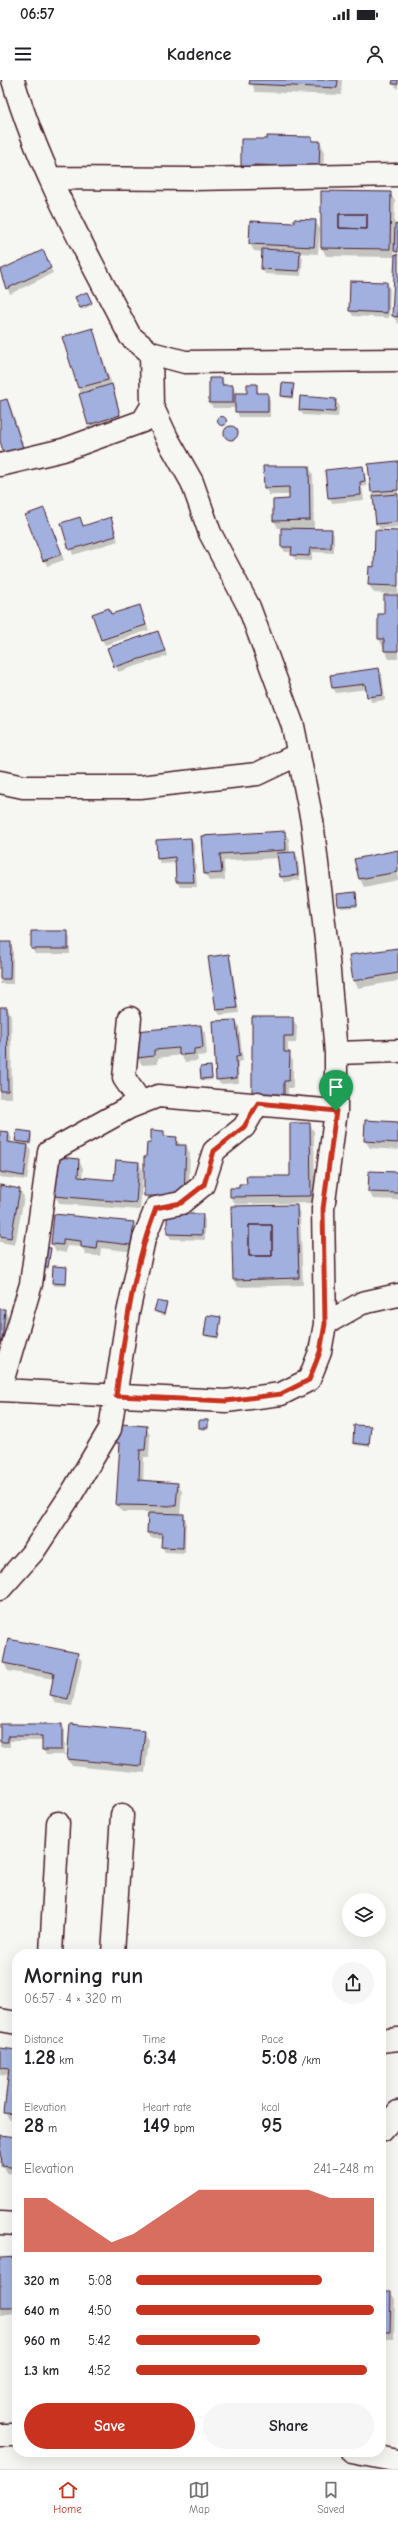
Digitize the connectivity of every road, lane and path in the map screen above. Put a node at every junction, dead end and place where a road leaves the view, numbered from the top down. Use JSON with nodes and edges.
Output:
{"nodes":[{"id":1,"x":12,"y":80,"type":"edge"},
{"id":2,"x":398,"y":175,"type":"edge"},
{"id":3,"x":50,"y":178,"type":"junction"},
{"id":4,"x":151,"y":353,"type":"junction"},
{"id":5,"x":398,"y":360,"type":"edge"},
{"id":6,"x":152,"y":406,"type":"junction"},
{"id":7,"x":0,"y":465,"type":"edge"},
{"id":8,"x":298,"y":754,"type":"junction"},
{"id":9,"x":0,"y":782,"type":"edge"},
{"id":10,"x":130,"y":1018,"type":"dead end"},
{"id":11,"x":398,"y":1051,"type":"edge"},
{"id":12,"x":336,"y":1053,"type":"junction"},
{"id":13,"x":141,"y":1103,"type":"junction"},
{"id":14,"x":258,"y":1103,"type":"junction"},
{"id":15,"x":336,"y":1111,"type":"junction"},
{"id":16,"x":398,"y":1295,"type":"edge"},
{"id":17,"x":325,"y":1324,"type":"junction"},
{"id":18,"x":0,"y":1390,"type":"edge"},
{"id":19,"x":116,"y":1396,"type":"junction"},
{"id":20,"x":0,"y":1589,"type":"edge"},
{"id":21,"x":122,"y":1815,"type":"dead end"},
{"id":22,"x":58,"y":1823,"type":"dead end"},
{"id":23,"x":51,"y":1949,"type":"edge"},
{"id":24,"x":112,"y":1949,"type":"edge"},
{"id":25,"x":0,"y":2020,"type":"edge"},
{"id":26,"x":12,"y":2022,"type":"edge"},
{"id":27,"x":398,"y":2039,"type":"edge"},
{"id":28,"x":386,"y":2040,"type":"edge"},
{"id":29,"x":398,"y":2112,"type":"edge"},
{"id":30,"x":386,"y":2125,"type":"edge"},
{"id":31,"x":0,"y":2224,"type":"edge"},
{"id":32,"x":12,"y":2224,"type":"edge"},
{"id":33,"x":0,"y":2435,"type":"edge"},
{"id":34,"x":12,"y":2435,"type":"edge"},
{"id":35,"x":378,"y":2457,"type":"edge"},
{"id":36,"x":398,"y":2461,"type":"edge"}],
"edges":[{"from":1,"to":3,"type":"street"},
{"from":2,"to":3,"type":"street"},
{"from":3,"to":4,"type":"street"},
{"from":4,"to":5,"type":"street"},
{"from":4,"to":6,"type":"street"},
{"from":6,"to":7,"type":"street"},
{"from":6,"to":8,"type":"street"},
{"from":8,"to":9,"type":"street"},
{"from":8,"to":12,"type":"street"},
{"from":10,"to":13,"type":"street"},
{"from":11,"to":12,"type":"street"},
{"from":12,"to":15,"type":"street"},
{"from":13,"to":14,"type":"street"},
{"from":13,"to":18,"type":"street"},
{"from":14,"to":15,"type":"street"},
{"from":14,"to":19,"type":"street"},
{"from":15,"to":17,"type":"street"},
{"from":16,"to":17,"type":"street"},
{"from":17,"to":19,"type":"street"},
{"from":18,"to":19,"type":"street"},
{"from":19,"to":20,"type":"street"},
{"from":21,"to":24,"type":"street"},
{"from":22,"to":23,"type":"street"},
{"from":25,"to":26,"type":"street"},
{"from":27,"to":28,"type":"street"},
{"from":29,"to":30,"type":"street"},
{"from":31,"to":32,"type":"street"},
{"from":33,"to":34,"type":"street"},
{"from":35,"to":36,"type":"street"}]}
